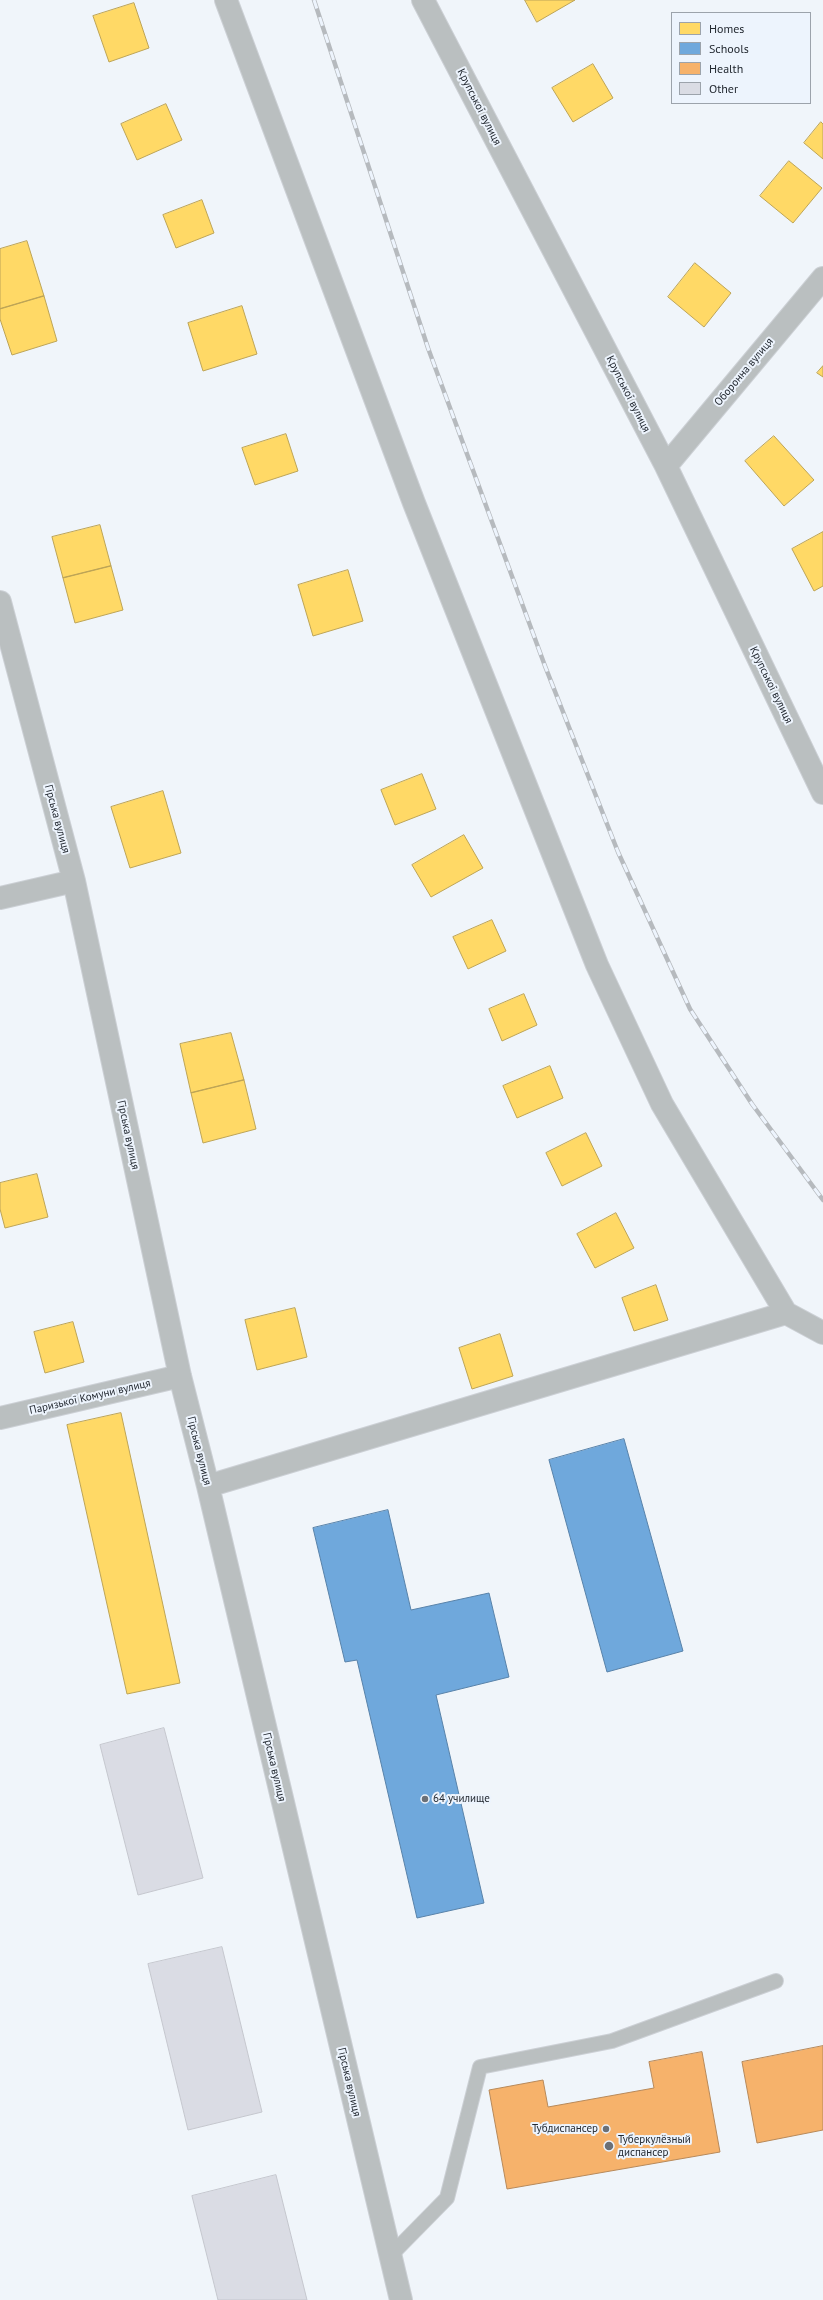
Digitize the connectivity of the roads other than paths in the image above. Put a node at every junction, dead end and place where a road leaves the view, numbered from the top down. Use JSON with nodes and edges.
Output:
{"nodes":[{"id":1,"x":226,"y":0,"type":"edge"},
{"id":2,"x":423,"y":0,"type":"edge"},
{"id":3,"x":823,"y":278,"type":"edge"},
{"id":4,"x":666,"y":466,"type":"junction"},
{"id":5,"x":0,"y":602,"type":"edge"},
{"id":6,"x":823,"y":794,"type":"edge"},
{"id":7,"x":74,"y":881,"type":"junction"},
{"id":8,"x":0,"y":898,"type":"edge"},
{"id":9,"x":786,"y":1313,"type":"junction"},
{"id":10,"x":823,"y":1333,"type":"edge"},
{"id":11,"x":180,"y":1376,"type":"junction"},
{"id":12,"x":0,"y":1418,"type":"edge"},
{"id":13,"x":208,"y":1486,"type":"junction"},
{"id":14,"x":776,"y":1981,"type":"dead end"},
{"id":15,"x":390,"y":2256,"type":"junction"},
{"id":16,"x":401,"y":2300,"type":"edge"}],
"edges":[{"from":1,"to":9,"type":"street"},
{"from":2,"to":4,"type":"street","name":"Крупської вулиця"},
{"from":3,"to":4,"type":"street","name":"Оборонна вулиця"},
{"from":4,"to":6,"type":"street","name":"Крупської вулиця"},
{"from":5,"to":7,"type":"street","name":"Гірська вулиця"},
{"from":7,"to":8,"type":"street"},
{"from":7,"to":11,"type":"street","name":"Гірська вулиця"},
{"from":9,"to":10,"type":"street"},
{"from":9,"to":13,"type":"street"},
{"from":11,"to":12,"type":"street","name":"Паризької Комуни вулиця"},
{"from":11,"to":13,"type":"street","name":"Гірська вулиця"},
{"from":13,"to":15,"type":"street","name":"Гірська вулиця"},
{"from":14,"to":15,"type":"lane"},
{"from":15,"to":16,"type":"street","name":"Гірська вулиця"}]}
